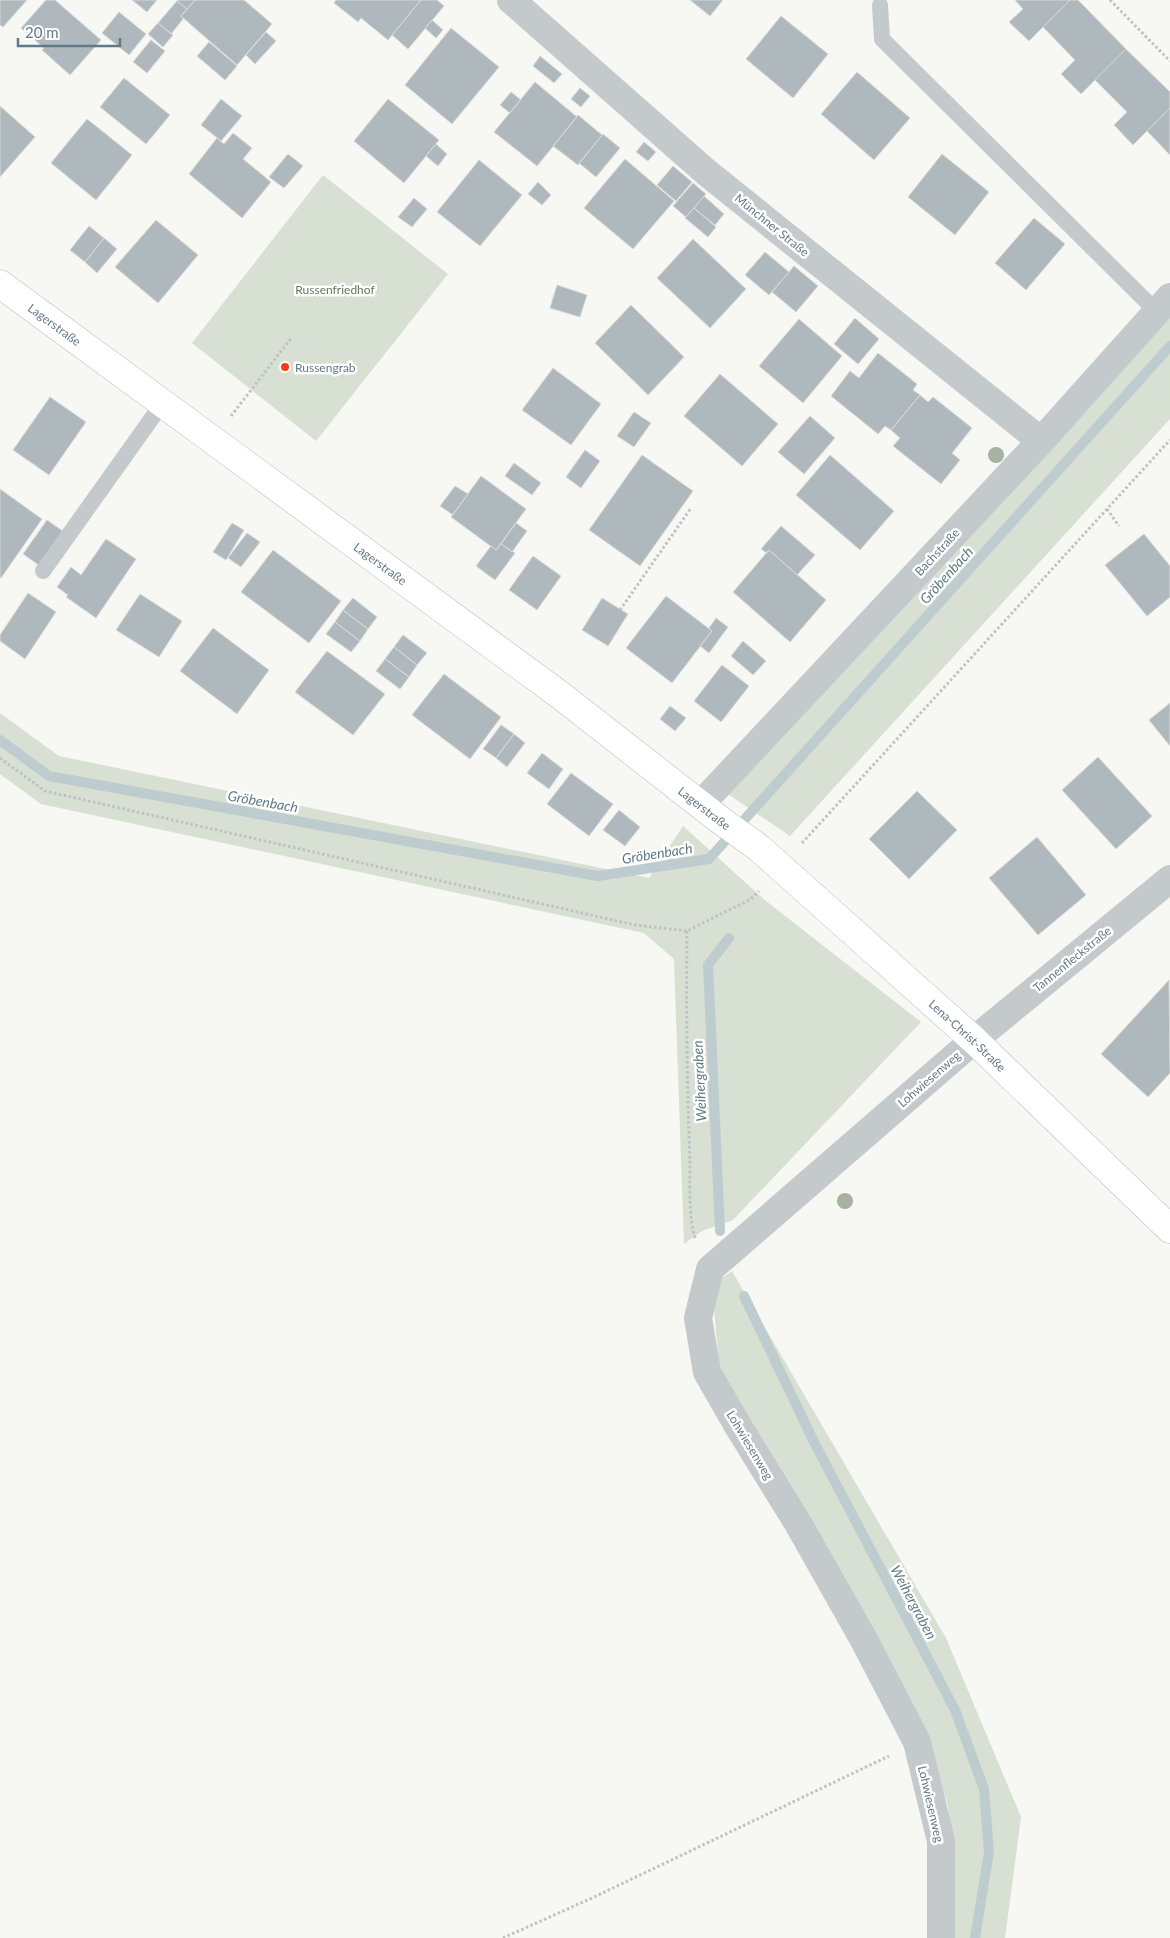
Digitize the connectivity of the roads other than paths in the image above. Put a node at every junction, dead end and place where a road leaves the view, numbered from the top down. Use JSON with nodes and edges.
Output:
{"nodes":[{"id":1,"x":512,"y":0,"type":"edge"},
{"id":2,"x":880,"y":6,"type":"dead end"},
{"id":3,"x":0,"y":284,"type":"edge"},
{"id":4,"x":1163,"y":305,"type":"edge"},
{"id":5,"x":162,"y":404,"type":"junction"},
{"id":6,"x":1041,"y":441,"type":"junction"},
{"id":7,"x":43,"y":571,"type":"dead end"},
{"id":8,"x":711,"y":812,"type":"junction"},
{"id":9,"x":759,"y":848,"type":"joint"},
{"id":10,"x":1170,"y":878,"type":"edge"},
{"id":11,"x":974,"y":1040,"type":"junction"},
{"id":12,"x":1170,"y":1229,"type":"edge"},
{"id":13,"x":941,"y":1938,"type":"edge"}],
"edges":[{"from":1,"to":6,"type":"street","name":"Münchner Straße"},
{"from":2,"to":4,"type":"lane"},
{"from":3,"to":5,"type":"street","name":"Lagerstraße"},
{"from":4,"to":6,"type":"street","name":"Bachstraße"},
{"from":5,"to":7,"type":"lane"},
{"from":5,"to":8,"type":"street","name":"Lagerstraße"},
{"from":6,"to":8,"type":"street","name":"Bachstraße"},
{"from":8,"to":9,"type":"street","name":"Lagerstraße"},
{"from":9,"to":11,"type":"street","name":"Lena-Christ-Straße"},
{"from":10,"to":11,"type":"street","name":"Tannenfleckstraße"},
{"from":11,"to":12,"type":"street","name":"Lena-Christ-Straße"},
{"from":11,"to":13,"type":"street","name":"Lohwiesenweg"}]}
